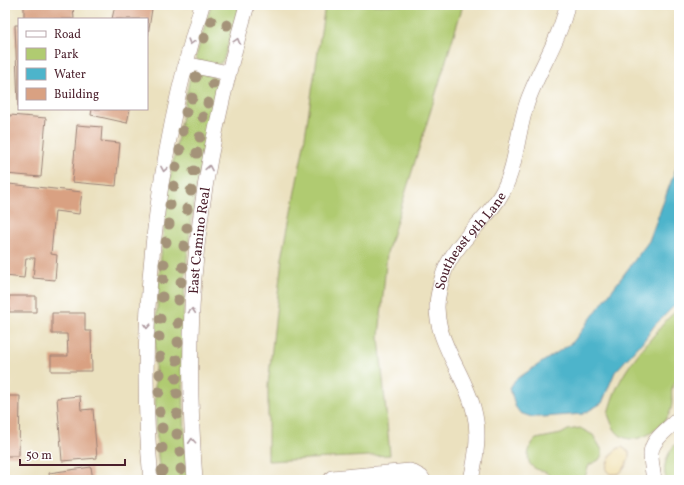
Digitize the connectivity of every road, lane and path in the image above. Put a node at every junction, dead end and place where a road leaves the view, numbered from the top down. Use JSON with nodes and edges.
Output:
{"nodes":[{"id":1,"x":202,"y":5,"type":"edge"},
{"id":2,"x":248,"y":5,"type":"edge"},
{"id":3,"x":567,"y":5,"type":"edge"},
{"id":4,"x":185,"y":64,"type":"junction"},
{"id":5,"x":228,"y":74,"type":"junction"},
{"id":6,"x":679,"y":418,"type":"edge"},
{"id":7,"x":332,"y":478,"type":"dead end"},
{"id":8,"x":151,"y":480,"type":"edge"},
{"id":9,"x":195,"y":480,"type":"edge"},
{"id":10,"x":422,"y":480,"type":"edge"},
{"id":11,"x":471,"y":480,"type":"edge"},
{"id":12,"x":654,"y":480,"type":"edge"}],
"edges":[{"from":1,"to":4,"type":"street","one_way":true},
{"from":5,"to":2,"type":"street","name":"East Camino Real","one_way":true},
{"from":3,"to":11,"type":"street","name":"Southeast 9th Lane"},
{"from":4,"to":5,"type":"street"},
{"from":4,"to":8,"type":"street","one_way":true},
{"from":9,"to":5,"type":"street","name":"East Camino Real","one_way":true},
{"from":6,"to":12,"type":"street"},
{"from":7,"to":10,"type":"street"}]}
